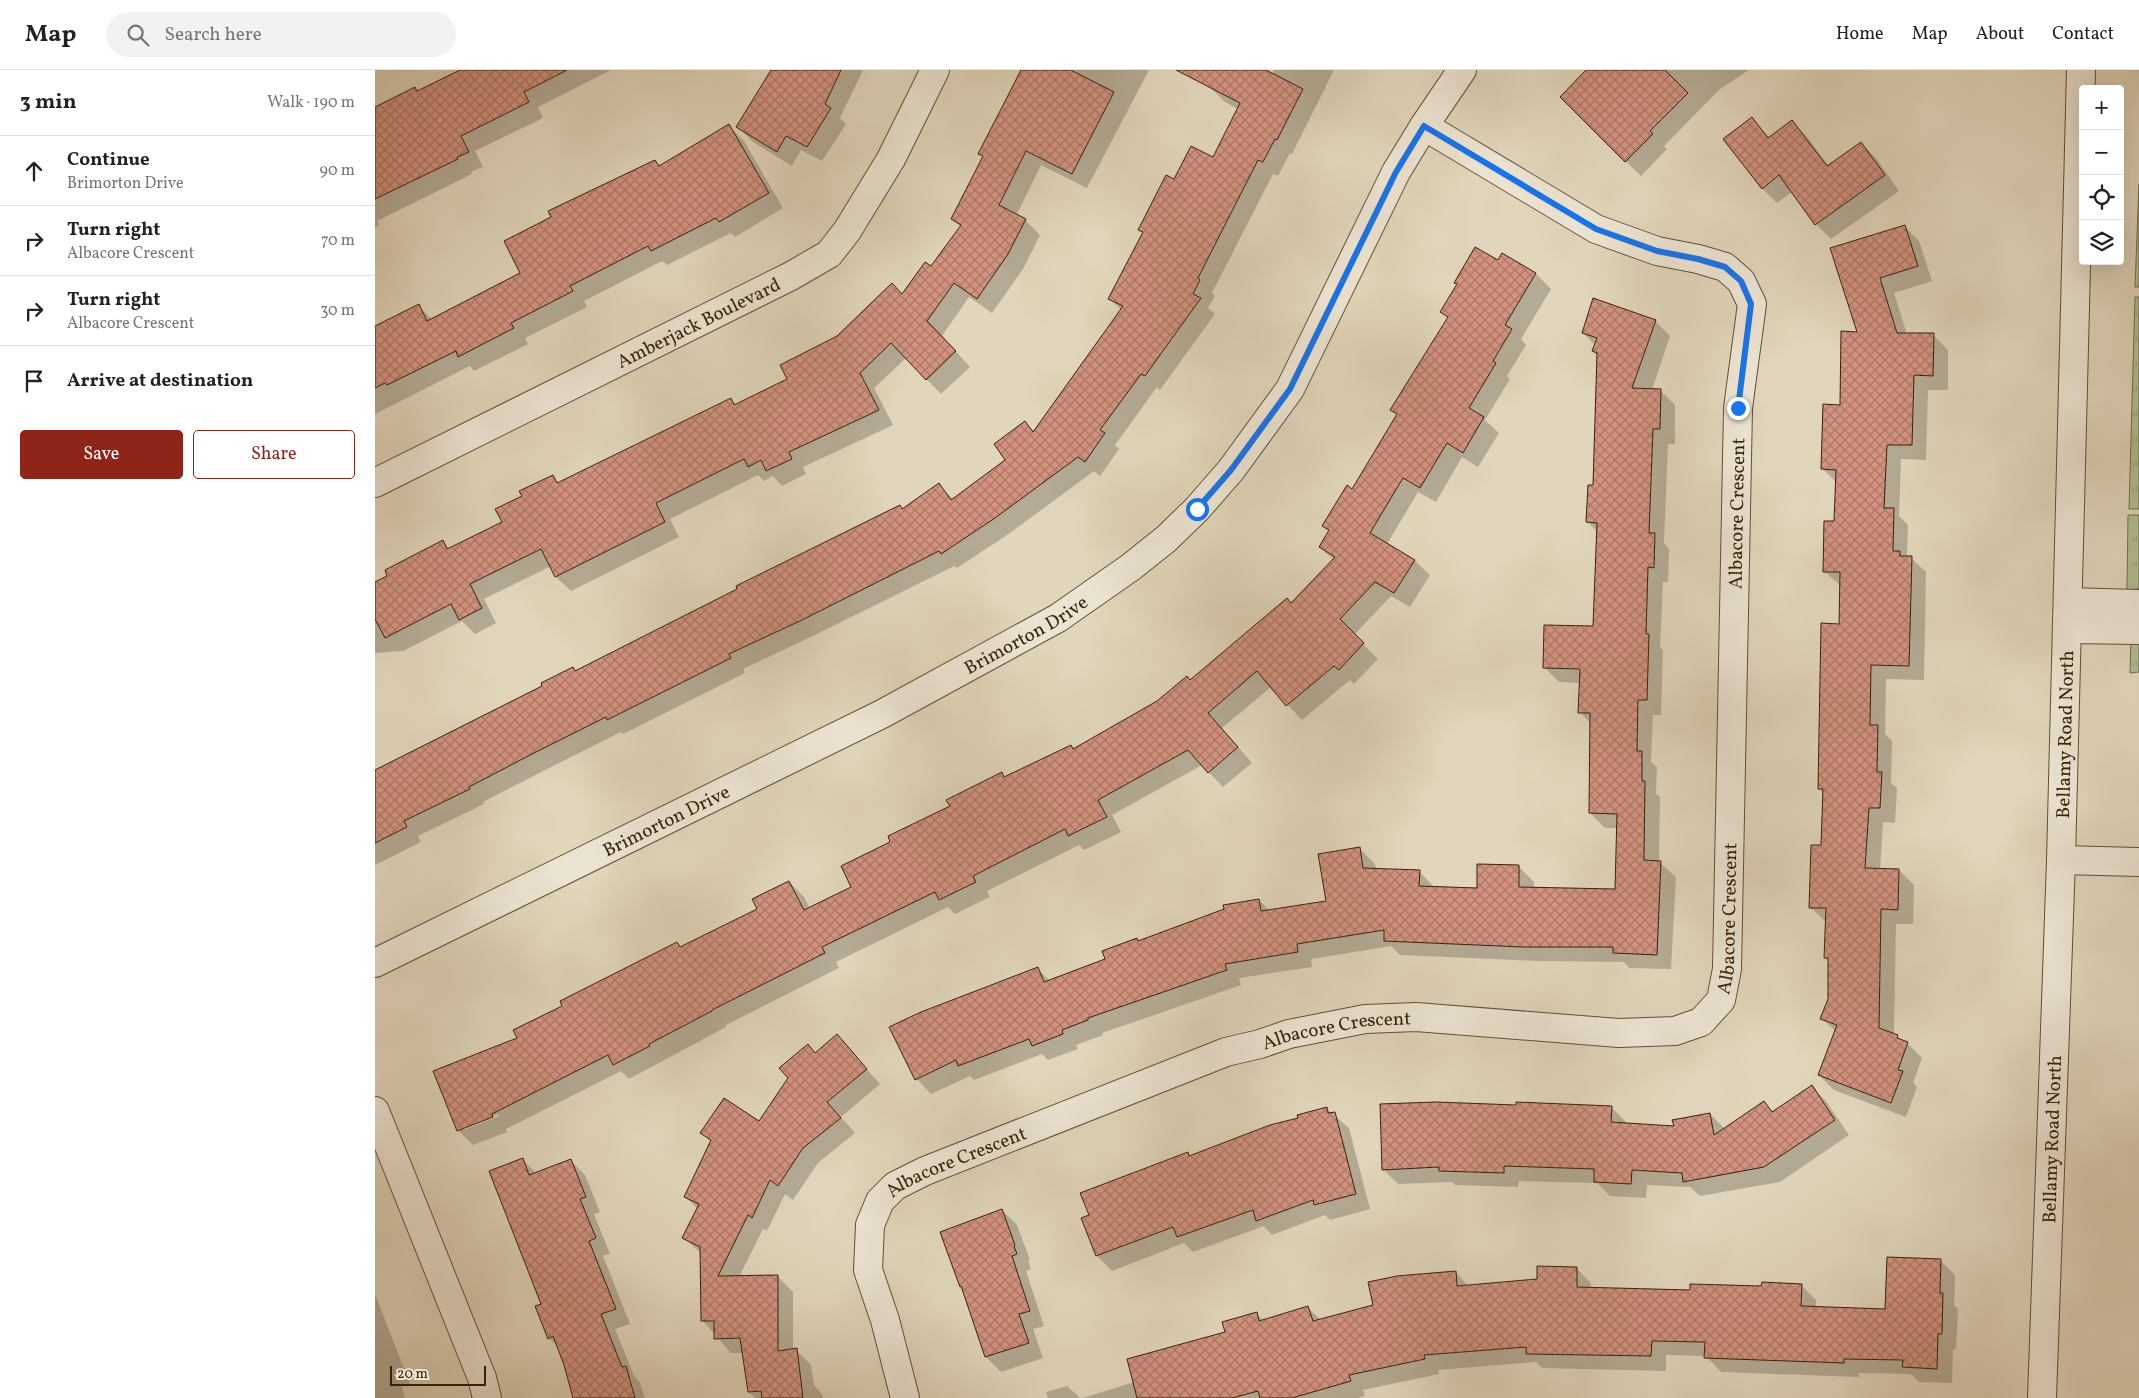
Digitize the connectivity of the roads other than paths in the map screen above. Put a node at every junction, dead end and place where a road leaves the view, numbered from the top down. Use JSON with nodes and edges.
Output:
{"nodes":[{"id":1,"x":935,"y":70,"type":"edge"},
{"id":2,"x":1462,"y":70,"type":"edge"},
{"id":3,"x":2081,"y":70,"type":"edge"},
{"id":4,"x":1424,"y":126,"type":"junction"},
{"id":5,"x":375,"y":484,"type":"edge"},
{"id":6,"x":2068,"y":602,"type":"junction"},
{"id":7,"x":2139,"y":604,"type":"edge"},
{"id":8,"x":2067,"y":629,"type":"junction"},
{"id":9,"x":2139,"y":630,"type":"edge"},
{"id":10,"x":2061,"y":860,"type":"junction"},
{"id":11,"x":2139,"y":862,"type":"edge"},
{"id":12,"x":375,"y":963,"type":"edge"},
{"id":13,"x":375,"y":1111,"type":"edge"},
{"id":14,"x":487,"y":1398,"type":"edge"},
{"id":15,"x":905,"y":1398,"type":"edge"},
{"id":16,"x":2042,"y":1398,"type":"edge"}],
"edges":[{"from":1,"to":5,"type":"street","name":"Amberjack Boulevard"},
{"from":2,"to":4,"type":"street","name":"Brimorton Drive"},
{"from":3,"to":6,"type":"street","name":"Bellamy Road North"},
{"from":4,"to":12,"type":"street","name":"Brimorton Drive"},
{"from":4,"to":15,"type":"street","name":"Albacore Crescent"},
{"from":6,"to":7,"type":"street"},
{"from":6,"to":8,"type":"street","name":"Bellamy Road North"},
{"from":8,"to":9,"type":"street"},
{"from":8,"to":10,"type":"street","name":"Bellamy Road North"},
{"from":10,"to":11,"type":"street"},
{"from":10,"to":16,"type":"street","name":"Bellamy Road North"},
{"from":13,"to":14,"type":"street"}]}
